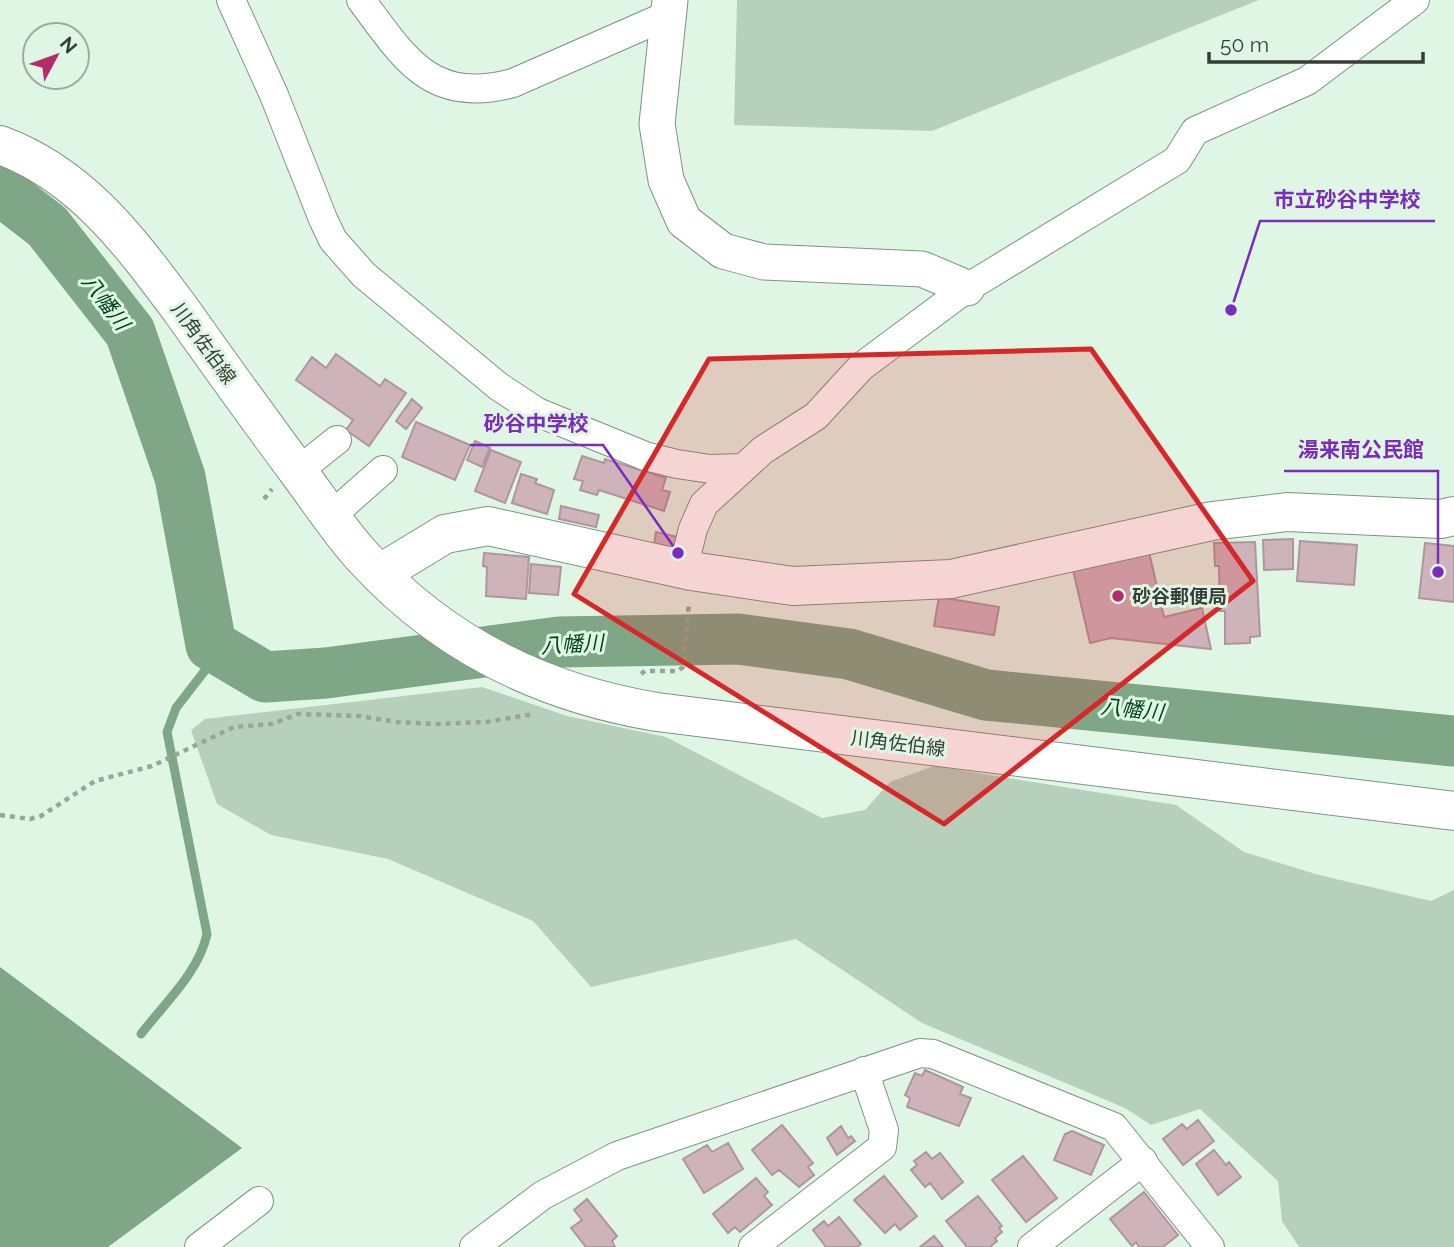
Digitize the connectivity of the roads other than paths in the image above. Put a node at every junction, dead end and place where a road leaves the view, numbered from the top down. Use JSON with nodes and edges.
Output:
{"nodes":[{"id":1,"x":231,"y":0,"type":"edge"},
{"id":2,"x":360,"y":0,"type":"edge"},
{"id":3,"x":1415,"y":0,"type":"edge"},
{"id":4,"x":669,"y":7,"type":"edge"},
{"id":5,"x":0,"y":145,"type":"edge"},
{"id":6,"x":967,"y":288,"type":"junction"},
{"id":7,"x":337,"y":440,"type":"dead end"},
{"id":8,"x":743,"y":468,"type":"junction"},
{"id":9,"x":383,"y":470,"type":"dead end"},
{"id":10,"x":298,"y":471,"type":"junction"},
{"id":11,"x":331,"y":516,"type":"junction"},
{"id":12,"x":1454,"y":516,"type":"edge"},
{"id":13,"x":379,"y":574,"type":"junction"},
{"id":14,"x":686,"y":584,"type":"junction"},
{"id":15,"x":1454,"y":811,"type":"edge"},
{"id":16,"x":864,"y":1070,"type":"junction"},
{"id":17,"x":1143,"y":1161,"type":"junction"},
{"id":18,"x":259,"y":1200,"type":"dead end"},
{"id":19,"x":199,"y":1247,"type":"edge"},
{"id":20,"x":474,"y":1247,"type":"edge"},
{"id":21,"x":753,"y":1247,"type":"edge"},
{"id":22,"x":1032,"y":1247,"type":"edge"},
{"id":23,"x":1210,"y":1247,"type":"edge"}],
"edges":[{"from":1,"to":8,"type":"street"},
{"from":2,"to":4,"type":"street"},
{"from":3,"to":6,"type":"street"},
{"from":4,"to":6,"type":"street"},
{"from":5,"to":10,"type":"main road","name":"川角佐伯線"},
{"from":6,"to":8,"type":"street"},
{"from":7,"to":10,"type":"street"},
{"from":8,"to":14,"type":"street"},
{"from":9,"to":11,"type":"street"},
{"from":10,"to":11,"type":"main road","name":"川角佐伯線"},
{"from":11,"to":13,"type":"main road","name":"川角佐伯線"},
{"from":12,"to":14,"type":"main road"},
{"from":13,"to":14,"type":"main road"},
{"from":13,"to":15,"type":"main road","name":"川角佐伯線"},
{"from":16,"to":17,"type":"street"},
{"from":16,"to":20,"type":"street"},
{"from":16,"to":21,"type":"street"},
{"from":17,"to":22,"type":"street"},
{"from":17,"to":23,"type":"street"},
{"from":18,"to":19,"type":"street"}]}
